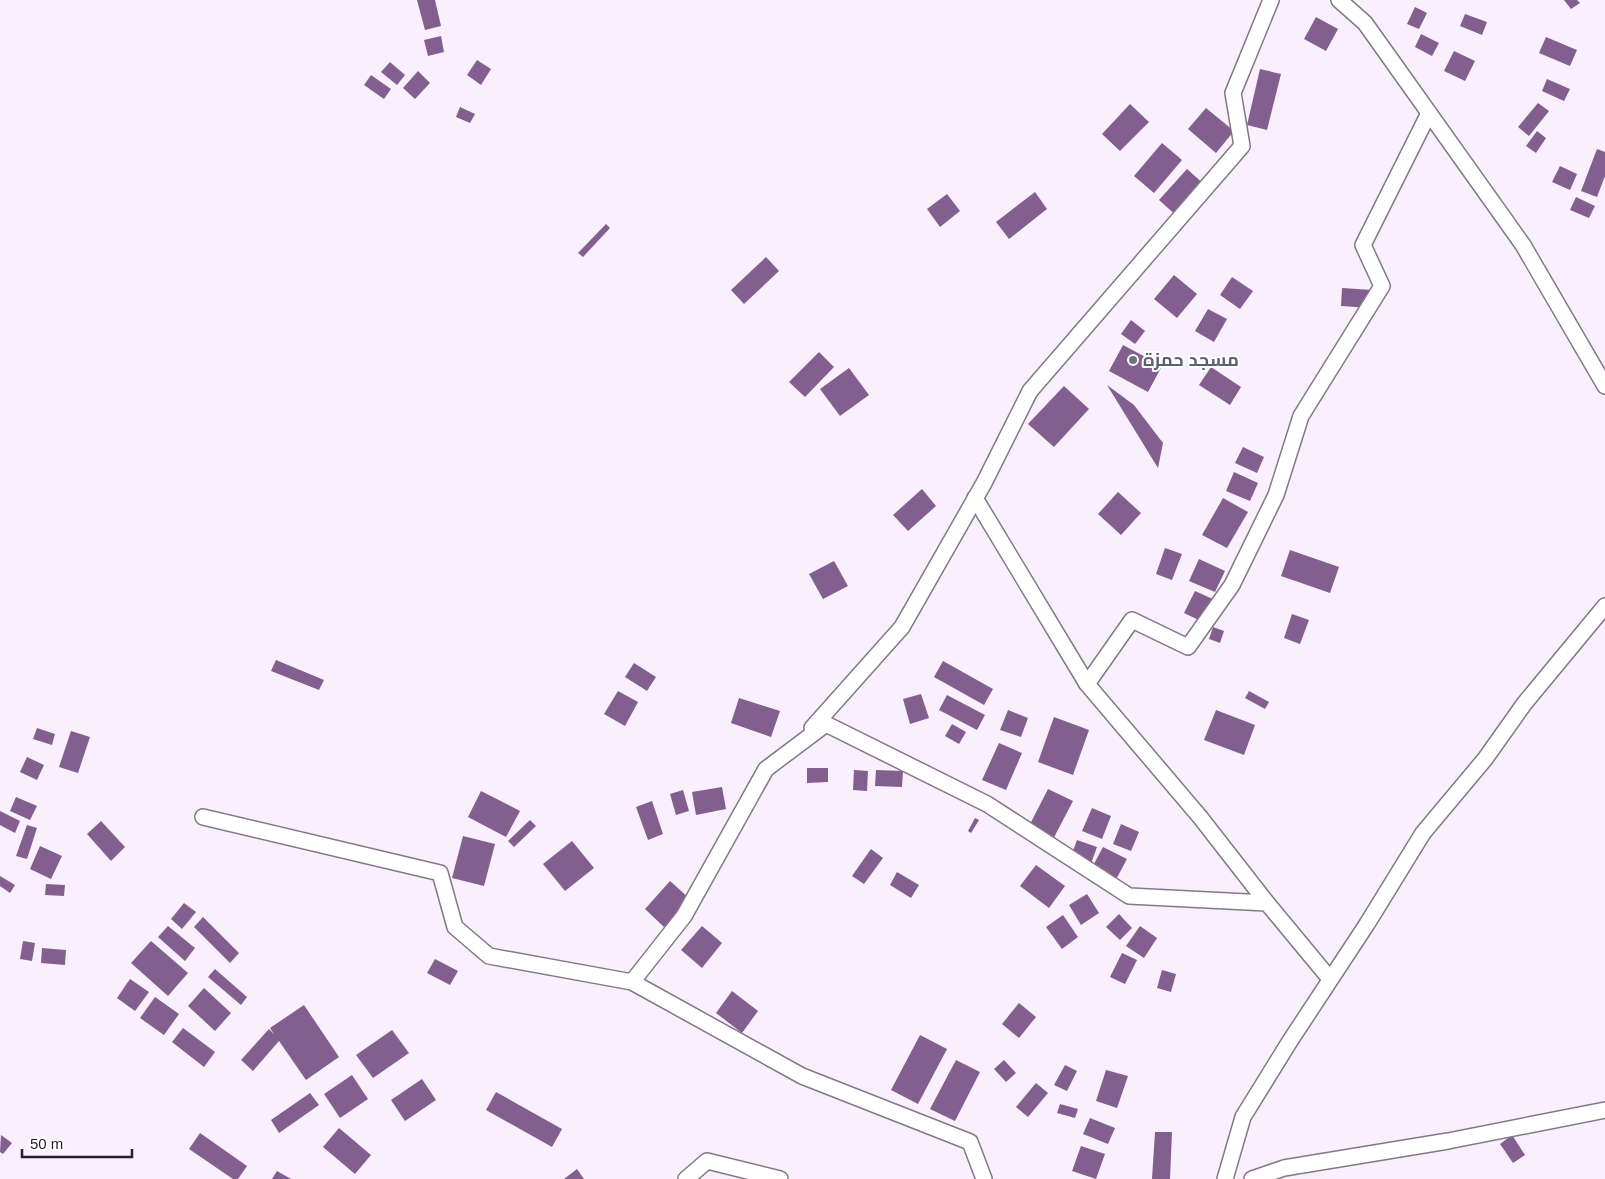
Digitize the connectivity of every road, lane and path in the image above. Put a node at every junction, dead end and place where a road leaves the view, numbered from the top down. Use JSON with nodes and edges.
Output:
{"nodes":[{"id":1,"x":1271,"y":0,"type":"edge"},
{"id":2,"x":1339,"y":0,"type":"edge"},
{"id":3,"x":1429,"y":113,"type":"junction"},
{"id":4,"x":1605,"y":386,"type":"edge"},
{"id":5,"x":975,"y":498,"type":"junction"},
{"id":6,"x":1605,"y":606,"type":"edge"},
{"id":7,"x":1087,"y":684,"type":"junction"},
{"id":8,"x":795,"y":748,"type":"junction"},
{"id":9,"x":203,"y":817,"type":"dead end"},
{"id":10,"x":1267,"y":903,"type":"junction"},
{"id":11,"x":1330,"y":979,"type":"junction"},
{"id":12,"x":632,"y":982,"type":"junction"},
{"id":13,"x":1605,"y":1110,"type":"edge"},
{"id":14,"x":686,"y":1179,"type":"edge"},
{"id":15,"x":780,"y":1179,"type":"edge"},
{"id":16,"x":984,"y":1179,"type":"edge"},
{"id":17,"x":1225,"y":1179,"type":"edge"},
{"id":18,"x":1252,"y":1179,"type":"edge"}],
"edges":[{"from":1,"to":5,"type":"street"},
{"from":2,"to":3,"type":"street"},
{"from":3,"to":4,"type":"street"},
{"from":3,"to":7,"type":"street"},
{"from":5,"to":7,"type":"street"},
{"from":5,"to":8,"type":"street"},
{"from":6,"to":11,"type":"street"},
{"from":7,"to":10,"type":"street"},
{"from":8,"to":10,"type":"street"},
{"from":8,"to":12,"type":"street"},
{"from":9,"to":12,"type":"street"},
{"from":10,"to":11,"type":"street"},
{"from":11,"to":17,"type":"street"},
{"from":12,"to":16,"type":"street"},
{"from":13,"to":18,"type":"street"},
{"from":14,"to":15,"type":"street"}]}
